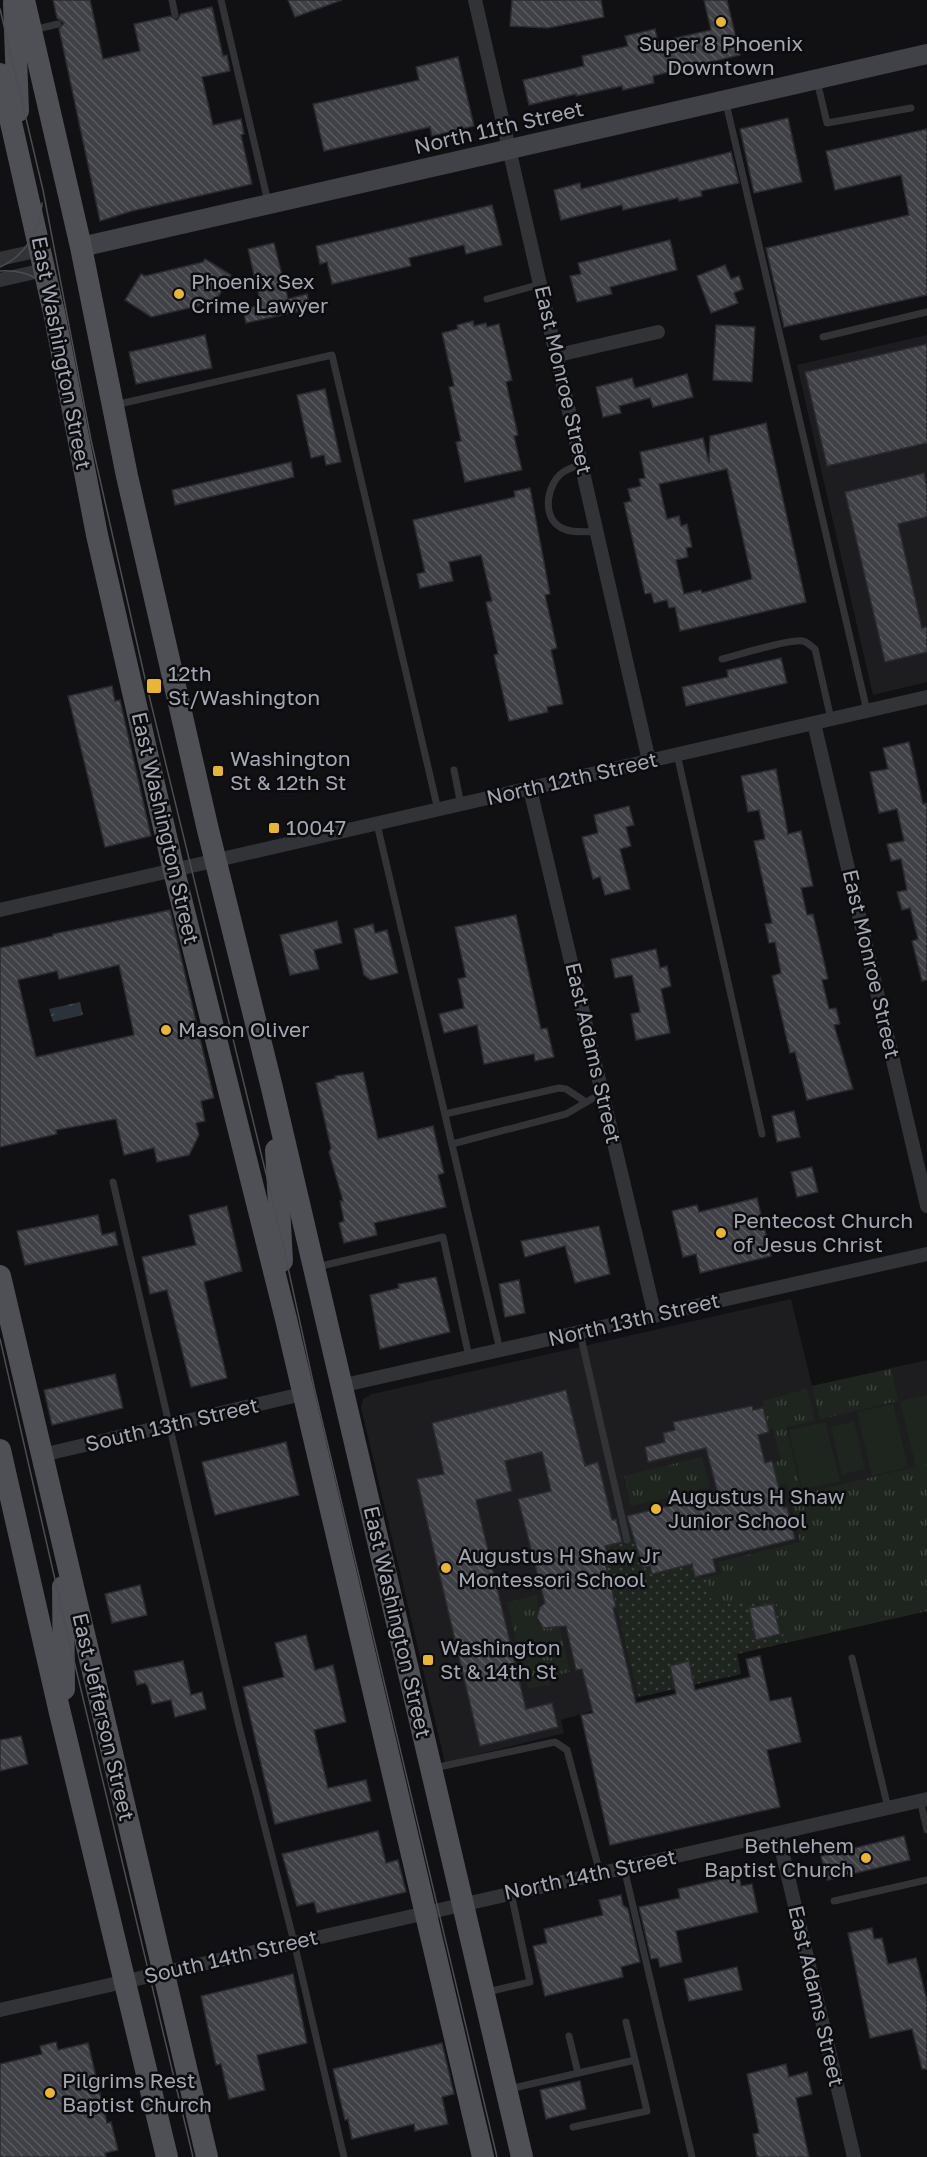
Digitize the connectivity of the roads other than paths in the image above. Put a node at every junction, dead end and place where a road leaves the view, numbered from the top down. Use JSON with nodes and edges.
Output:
{"nodes":[{"id":1,"x":14,"y":0,"type":"edge"},
{"id":2,"x":24,"y":0,"type":"edge"},
{"id":3,"x":172,"y":0,"type":"edge"},
{"id":4,"x":221,"y":0,"type":"edge"},
{"id":5,"x":475,"y":0,"type":"edge"},
{"id":6,"x":176,"y":15,"type":"dead end"},
{"id":7,"x":58,"y":24,"type":"dead end"},
{"id":8,"x":31,"y":31,"type":"junction"},
{"id":9,"x":927,"y":54,"type":"edge"},
{"id":10,"x":0,"y":75,"type":"edge"},
{"id":11,"x":817,"y":79,"type":"junction"},
{"id":12,"x":725,"y":101,"type":"junction"},
{"id":13,"x":911,"y":108,"type":"dead end"},
{"id":14,"x":510,"y":150,"type":"junction"},
{"id":15,"x":19,"y":157,"type":"junction"},
{"id":16,"x":268,"y":205,"type":"junction"},
{"id":17,"x":81,"y":247,"type":"junction"},
{"id":18,"x":0,"y":259,"type":"edge"},
{"id":19,"x":42,"y":260,"type":"junction"},
{"id":20,"x":0,"y":280,"type":"edge"},
{"id":21,"x":542,"y":284,"type":"junction"},
{"id":22,"x":487,"y":298,"type":"dead end"},
{"id":23,"x":927,"y":312,"type":"edge"},
{"id":24,"x":658,"y":332,"type":"dead end"},
{"id":25,"x":823,"y":337,"type":"dead end"},
{"id":26,"x":558,"y":355,"type":"junction"},
{"id":27,"x":113,"y":406,"type":"junction"},
{"id":28,"x":582,"y":464,"type":"junction"},
{"id":29,"x":598,"y":532,"type":"junction"},
{"id":30,"x":722,"y":659,"type":"dead end"},
{"id":31,"x":927,"y":697,"type":"edge"},
{"id":32,"x":867,"y":711,"type":"junction"},
{"id":33,"x":831,"y":719,"type":"junction"},
{"id":34,"x":814,"y":723,"type":"junction"},
{"id":35,"x":677,"y":754,"type":"junction"},
{"id":36,"x":649,"y":761,"type":"junction"},
{"id":37,"x":454,"y":771,"type":"dead end"},
{"id":38,"x":530,"y":789,"type":"junction"},
{"id":39,"x":461,"y":805,"type":"junction"},
{"id":40,"x":438,"y":810,"type":"junction"},
{"id":41,"x":377,"y":824,"type":"junction"},
{"id":42,"x":216,"y":861,"type":"junction"},
{"id":43,"x":174,"y":871,"type":"junction"},
{"id":44,"x":0,"y":910,"type":"edge"},
{"id":45,"x":272,"y":1088,"type":"junction"},
{"id":46,"x":602,"y":1093,"type":"junction"},
{"id":47,"x":586,"y":1102,"type":"junction"},
{"id":48,"x":445,"y":1114,"type":"junction"},
{"id":49,"x":762,"y":1134,"type":"dead end"},
{"id":50,"x":452,"y":1144,"type":"junction"},
{"id":51,"x":113,"y":1182,"type":"dead end"},
{"id":52,"x":927,"y":1206,"type":"edge"},
{"id":53,"x":927,"y":1254,"type":"edge"},
{"id":54,"x":314,"y":1268,"type":"junction"},
{"id":55,"x":0,"y":1276,"type":"edge"},
{"id":56,"x":655,"y":1316,"type":"junction"},
{"id":57,"x":286,"y":1319,"type":"junction"},
{"id":58,"x":580,"y":1333,"type":"junction"},
{"id":59,"x":500,"y":1350,"type":"junction"},
{"id":60,"x":470,"y":1357,"type":"junction"},
{"id":61,"x":340,"y":1386,"type":"junction"},
{"id":62,"x":302,"y":1394,"type":"junction"},
{"id":63,"x":170,"y":1425,"type":"junction"},
{"id":64,"x":42,"y":1455,"type":"junction"},
{"id":65,"x":1,"y":1460,"type":"edge"},
{"id":66,"x":627,"y":1540,"type":"dead end"},
{"id":67,"x":62,"y":1541,"type":"junction"},
{"id":68,"x":852,"y":1658,"type":"dead end"},
{"id":69,"x":65,"y":1733,"type":"junction"},
{"id":70,"x":432,"y":1768,"type":"junction"},
{"id":71,"x":923,"y":1799,"type":"edge"},
{"id":72,"x":888,"y":1808,"type":"junction"},
{"id":73,"x":927,"y":1830,"type":"edge"},
{"id":74,"x":778,"y":1834,"type":"junction"},
{"id":75,"x":624,"y":1868,"type":"junction"},
{"id":76,"x":600,"y":1873,"type":"junction"},
{"id":77,"x":927,"y":1880,"type":"edge"},
{"id":78,"x":511,"y":1893,"type":"junction"},
{"id":79,"x":834,"y":1901,"type":"dead end"},
{"id":80,"x":463,"y":1904,"type":"junction"},
{"id":81,"x":425,"y":1912,"type":"junction"},
{"id":82,"x":294,"y":1942,"type":"junction"},
{"id":83,"x":165,"y":1972,"type":"junction"},
{"id":84,"x":124,"y":1982,"type":"junction"},
{"id":85,"x":484,"y":1993,"type":"junction"},
{"id":86,"x":0,"y":2010,"type":"edge"},
{"id":87,"x":626,"y":2022,"type":"dead end"},
{"id":88,"x":569,"y":2036,"type":"dead end"},
{"id":89,"x":635,"y":2060,"type":"junction"},
{"id":90,"x":578,"y":2073,"type":"junction"},
{"id":91,"x":507,"y":2090,"type":"junction"},
{"id":92,"x":573,"y":2127,"type":"dead end"},
{"id":93,"x":167,"y":2157,"type":"edge"},
{"id":94,"x":207,"y":2157,"type":"edge"},
{"id":95,"x":344,"y":2157,"type":"edge"},
{"id":96,"x":483,"y":2157,"type":"edge"},
{"id":97,"x":522,"y":2157,"type":"edge"},
{"id":98,"x":692,"y":2157,"type":"edge"},
{"id":99,"x":854,"y":2157,"type":"edge"}],
"edges":[{"from":1,"to":15,"type":"main road","name":"East Washington Street"},
{"from":2,"to":8,"type":"main road","name":"East Washington Street"},
{"from":3,"to":6,"type":"lane"},
{"from":4,"to":16,"type":"lane"},
{"from":5,"to":14,"type":"street","name":"East Monroe Street"},
{"from":7,"to":8,"type":"lane"},
{"from":8,"to":17,"type":"main road","name":"East Washington Street"},
{"from":9,"to":11,"type":"street","name":"North 11th Street"},
{"from":10,"to":15,"type":"main road","name":"East Washington Street"},
{"from":11,"to":12,"type":"street","name":"North 11th Street"},
{"from":11,"to":13,"type":"lane"},
{"from":12,"to":14,"type":"street","name":"North 11th Street"},
{"from":12,"to":32,"type":"lane"},
{"from":14,"to":16,"type":"street","name":"North 11th Street"},
{"from":14,"to":21,"type":"street","name":"East Monroe Street"},
{"from":15,"to":19,"type":"main road","name":"East Washington Street"},
{"from":16,"to":17,"type":"street","name":"North 11th Street"},
{"from":17,"to":27,"type":"main road","name":"East Washington Street"},
{"from":18,"to":19,"type":"street"},
{"from":19,"to":20,"type":"street"},
{"from":19,"to":43,"type":"main road","name":"East Washington Street"},
{"from":21,"to":22,"type":"lane"},
{"from":21,"to":26,"type":"street","name":"East Monroe Street"},
{"from":23,"to":25,"type":"lane"},
{"from":24,"to":26,"type":"street"},
{"from":26,"to":28,"type":"street","name":"East Monroe Street"},
{"from":27,"to":40,"type":"lane"},
{"from":27,"to":42,"type":"main road","name":"East Washington Street"},
{"from":28,"to":29,"type":"street","name":"East Monroe Street"},
{"from":28,"to":29,"type":"lane"},
{"from":29,"to":36,"type":"street","name":"East Monroe Street"},
{"from":30,"to":33,"type":"lane"},
{"from":31,"to":32,"type":"street","name":"North 12th Street"},
{"from":32,"to":33,"type":"street","name":"North 12th Street"},
{"from":33,"to":34,"type":"street","name":"North 12th Street"},
{"from":34,"to":35,"type":"street","name":"North 12th Street"},
{"from":34,"to":52,"type":"street","name":"East Monroe Street"},
{"from":35,"to":36,"type":"street","name":"North 12th Street"},
{"from":35,"to":49,"type":"lane"},
{"from":36,"to":38,"type":"street","name":"North 12th Street"},
{"from":37,"to":39,"type":"lane"},
{"from":38,"to":39,"type":"street","name":"North 12th Street"},
{"from":38,"to":46,"type":"street","name":"East Adams Street"},
{"from":39,"to":40,"type":"street","name":"North 12th Street"},
{"from":40,"to":41,"type":"street","name":"North 12th Street"},
{"from":41,"to":42,"type":"street","name":"North 12th Street"},
{"from":41,"to":48,"type":"lane"},
{"from":42,"to":43,"type":"street","name":"North 12th Street"},
{"from":42,"to":45,"type":"main road","name":"East Washington Street"},
{"from":43,"to":44,"type":"street","name":"North 12th Street"},
{"from":43,"to":57,"type":"main road","name":"East Washington Street"},
{"from":45,"to":54,"type":"main road","name":"East Washington Street"},
{"from":45,"to":57,"type":"main road","name":"East Washington Street"},
{"from":46,"to":47,"type":"lane"},
{"from":46,"to":56,"type":"street","name":"East Adams Street"},
{"from":47,"to":48,"type":"lane"},
{"from":47,"to":50,"type":"lane"},
{"from":48,"to":50,"type":"lane"},
{"from":50,"to":59,"type":"lane"},
{"from":51,"to":63,"type":"lane"},
{"from":53,"to":56,"type":"street","name":"North 13th Street"},
{"from":54,"to":60,"type":"lane"},
{"from":54,"to":61,"type":"main road","name":"East Washington Street"},
{"from":55,"to":64,"type":"main road","name":"East Jefferson Street"},
{"from":56,"to":58,"type":"street","name":"North 13th Street"},
{"from":57,"to":62,"type":"main road","name":"East Washington Street"},
{"from":58,"to":59,"type":"street","name":"North 13th Street"},
{"from":58,"to":66,"type":"lane"},
{"from":59,"to":60,"type":"street","name":"North 13th Street"},
{"from":60,"to":61,"type":"street","name":"North 13th Street"},
{"from":61,"to":70,"type":"main road","name":"East Washington Street"},
{"from":62,"to":63,"type":"street","name":"South 13th Street"},
{"from":62,"to":81,"type":"main road","name":"East Washington Street"},
{"from":63,"to":64,"type":"street","name":"South 13th Street"},
{"from":63,"to":82,"type":"lane"},
{"from":64,"to":67,"type":"main road","name":"East Jefferson Street"},
{"from":65,"to":69,"type":"main road","name":"East Jefferson Street"},
{"from":67,"to":69,"type":"main road"},
{"from":67,"to":83,"type":"main road","name":"East Jefferson Street"},
{"from":68,"to":72,"type":"lane"},
{"from":69,"to":84,"type":"main road","name":"East Jefferson Street"},
{"from":70,"to":76,"type":"lane"},
{"from":70,"to":80,"type":"main road","name":"East Washington Street"},
{"from":71,"to":72,"type":"street","name":"North 14th Street"},
{"from":71,"to":73,"type":"lane"},
{"from":72,"to":74,"type":"street","name":"North 14th Street"},
{"from":74,"to":75,"type":"street","name":"North 14th Street"},
{"from":74,"to":99,"type":"street","name":"East Adams Street"},
{"from":75,"to":76,"type":"street","name":"North 14th Street"},
{"from":75,"to":98,"type":"lane"},
{"from":76,"to":78,"type":"street","name":"North 14th Street"},
{"from":77,"to":79,"type":"lane"},
{"from":78,"to":80,"type":"street","name":"North 14th Street"},
{"from":78,"to":85,"type":"lane"},
{"from":80,"to":81,"type":"street","name":"South 14th Street"},
{"from":80,"to":85,"type":"main road","name":"East Washington Street"},
{"from":81,"to":82,"type":"street","name":"South 14th Street"},
{"from":81,"to":96,"type":"main road","name":"East Washington Street"},
{"from":82,"to":83,"type":"street","name":"South 14th Street"},
{"from":82,"to":95,"type":"lane"},
{"from":83,"to":84,"type":"street","name":"South 14th Street"},
{"from":83,"to":94,"type":"main road","name":"East Jefferson Street"},
{"from":84,"to":86,"type":"street","name":"South 14th Street"},
{"from":84,"to":93,"type":"main road","name":"East Jefferson Street"},
{"from":85,"to":91,"type":"main road","name":"East Washington Street"},
{"from":87,"to":89,"type":"lane"},
{"from":88,"to":90,"type":"lane"},
{"from":89,"to":90,"type":"lane"},
{"from":89,"to":92,"type":"lane"},
{"from":90,"to":91,"type":"lane"},
{"from":91,"to":97,"type":"main road","name":"East Washington Street"}]}
